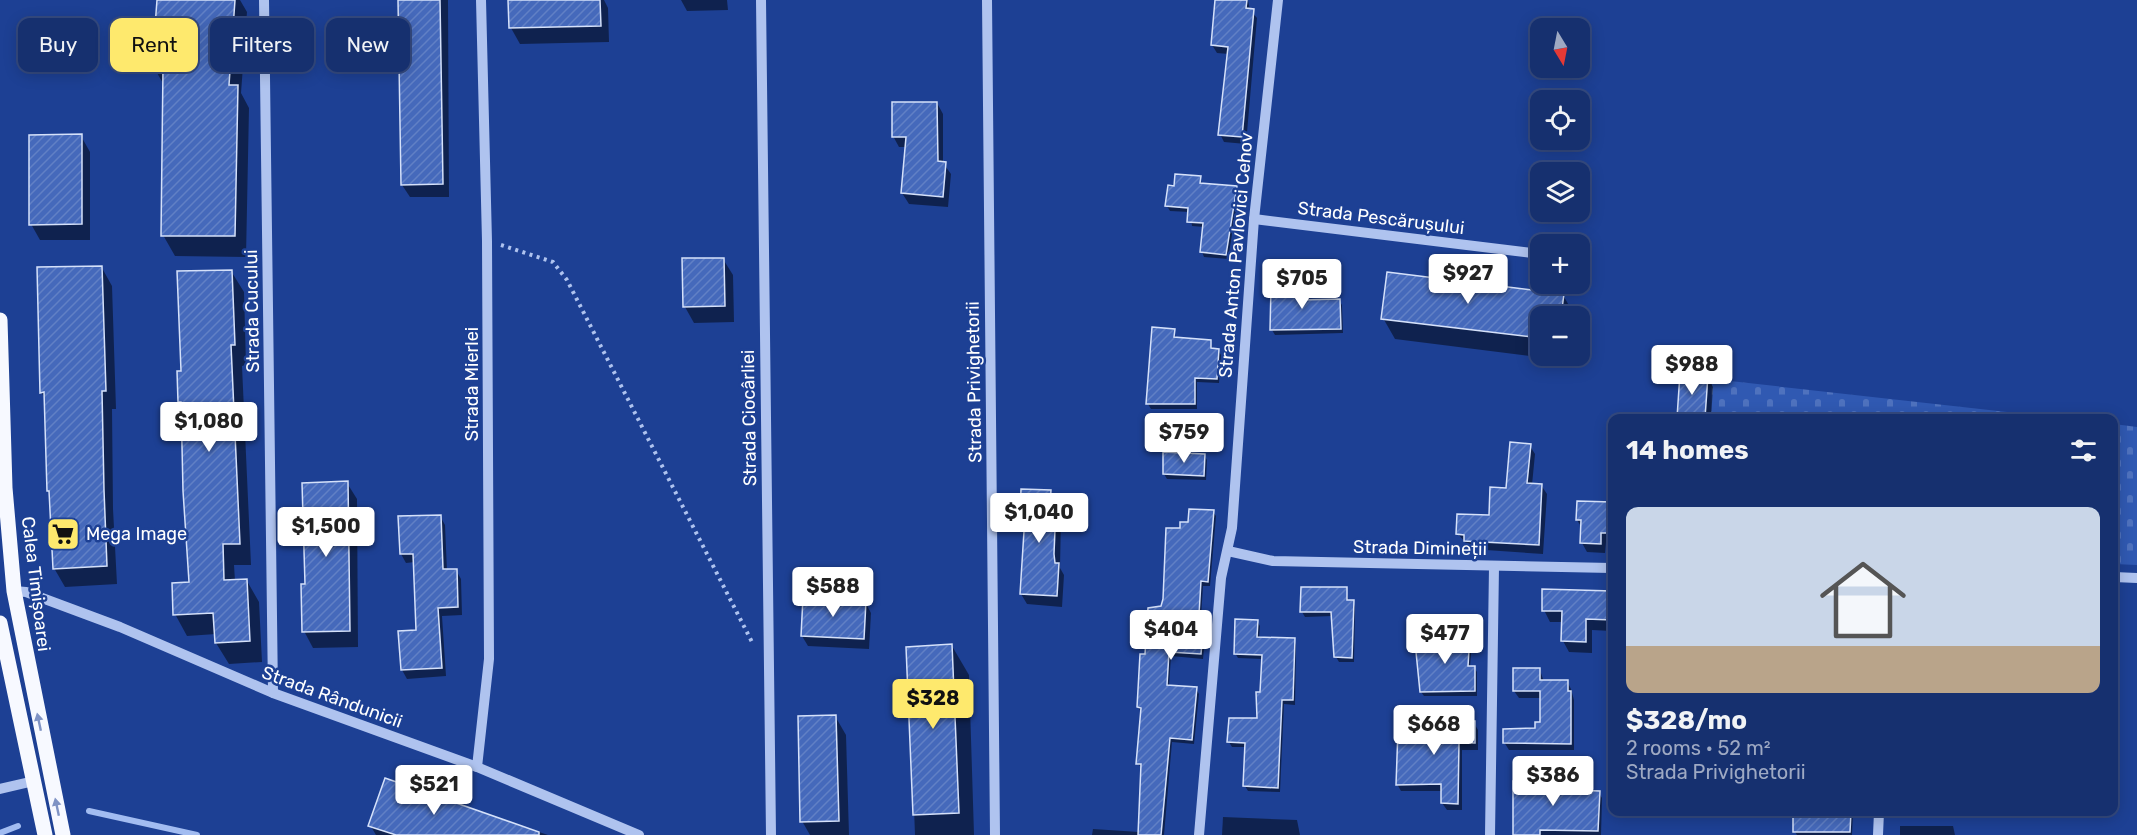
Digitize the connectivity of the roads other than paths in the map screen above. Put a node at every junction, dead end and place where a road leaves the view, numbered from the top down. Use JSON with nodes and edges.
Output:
{"nodes":[{"id":1,"x":264,"y":0,"type":"edge"},
{"id":2,"x":481,"y":0,"type":"edge"},
{"id":3,"x":761,"y":0,"type":"edge"},
{"id":4,"x":987,"y":0,"type":"edge"},
{"id":5,"x":1278,"y":0,"type":"edge"},
{"id":6,"x":1254,"y":219,"type":"junction"},
{"id":7,"x":1530,"y":253,"type":"edge"},
{"id":8,"x":0,"y":320,"type":"edge"},
{"id":9,"x":1228,"y":551,"type":"junction"},
{"id":10,"x":1494,"y":567,"type":"junction"},
{"id":11,"x":1608,"y":568,"type":"edge"},
{"id":12,"x":2118,"y":578,"type":"edge"},
{"id":13,"x":2137,"y":578,"type":"edge"},
{"id":14,"x":14,"y":591,"type":"junction"},
{"id":15,"x":0,"y":623,"type":"edge"},
{"id":16,"x":273,"y":693,"type":"junction"},
{"id":17,"x":477,"y":767,"type":"junction"},
{"id":18,"x":34,"y":781,"type":"junction"},
{"id":19,"x":0,"y":789,"type":"edge"},
{"id":20,"x":1879,"y":816,"type":"edge"},
{"id":21,"x":45,"y":835,"type":"edge"},
{"id":22,"x":63,"y":835,"type":"edge"},
{"id":23,"x":639,"y":835,"type":"edge"},
{"id":24,"x":771,"y":835,"type":"edge"},
{"id":25,"x":995,"y":835,"type":"edge"},
{"id":26,"x":1198,"y":835,"type":"edge"},
{"id":27,"x":1490,"y":835,"type":"edge"},
{"id":28,"x":1878,"y":835,"type":"edge"}],
"edges":[{"from":1,"to":16,"type":"street","name":"Strada Cucului"},
{"from":2,"to":17,"type":"street","name":"Strada Mierlei"},
{"from":3,"to":24,"type":"street","name":"Strada Ciocârliei"},
{"from":4,"to":25,"type":"street","name":"Strada Privighetorii"},
{"from":5,"to":6,"type":"street","name":"Strada Anton Pavlovici Cehov"},
{"from":6,"to":7,"type":"street","name":"Strada Pescărușului"},
{"from":6,"to":9,"type":"street","name":"Strada Anton Pavlovici Cehov"},
{"from":8,"to":14,"type":"main road","name":"Calea Timișoarei"},
{"from":9,"to":10,"type":"street","name":"Strada Dimineții"},
{"from":9,"to":26,"type":"street","name":"Strada Anton Pavlovici Cehov"},
{"from":10,"to":11,"type":"street","name":"Strada Dimineții"},
{"from":10,"to":27,"type":"street"},
{"from":12,"to":13,"type":"street"},
{"from":14,"to":16,"type":"street","name":"Strada Rândunicii"},
{"from":22,"to":14,"type":"main road","name":"Calea Timișoarei","one_way":true},
{"from":15,"to":18,"type":"main road","name":"Calea Timișoarei"},
{"from":16,"to":17,"type":"street","name":"Strada Rândunicii"},
{"from":17,"to":23,"type":"street","name":"Strada Rândunicii"},
{"from":18,"to":19,"type":"street"},
{"from":18,"to":21,"type":"main road","name":"Calea Timișoarei"},
{"from":20,"to":28,"type":"street"}]}
